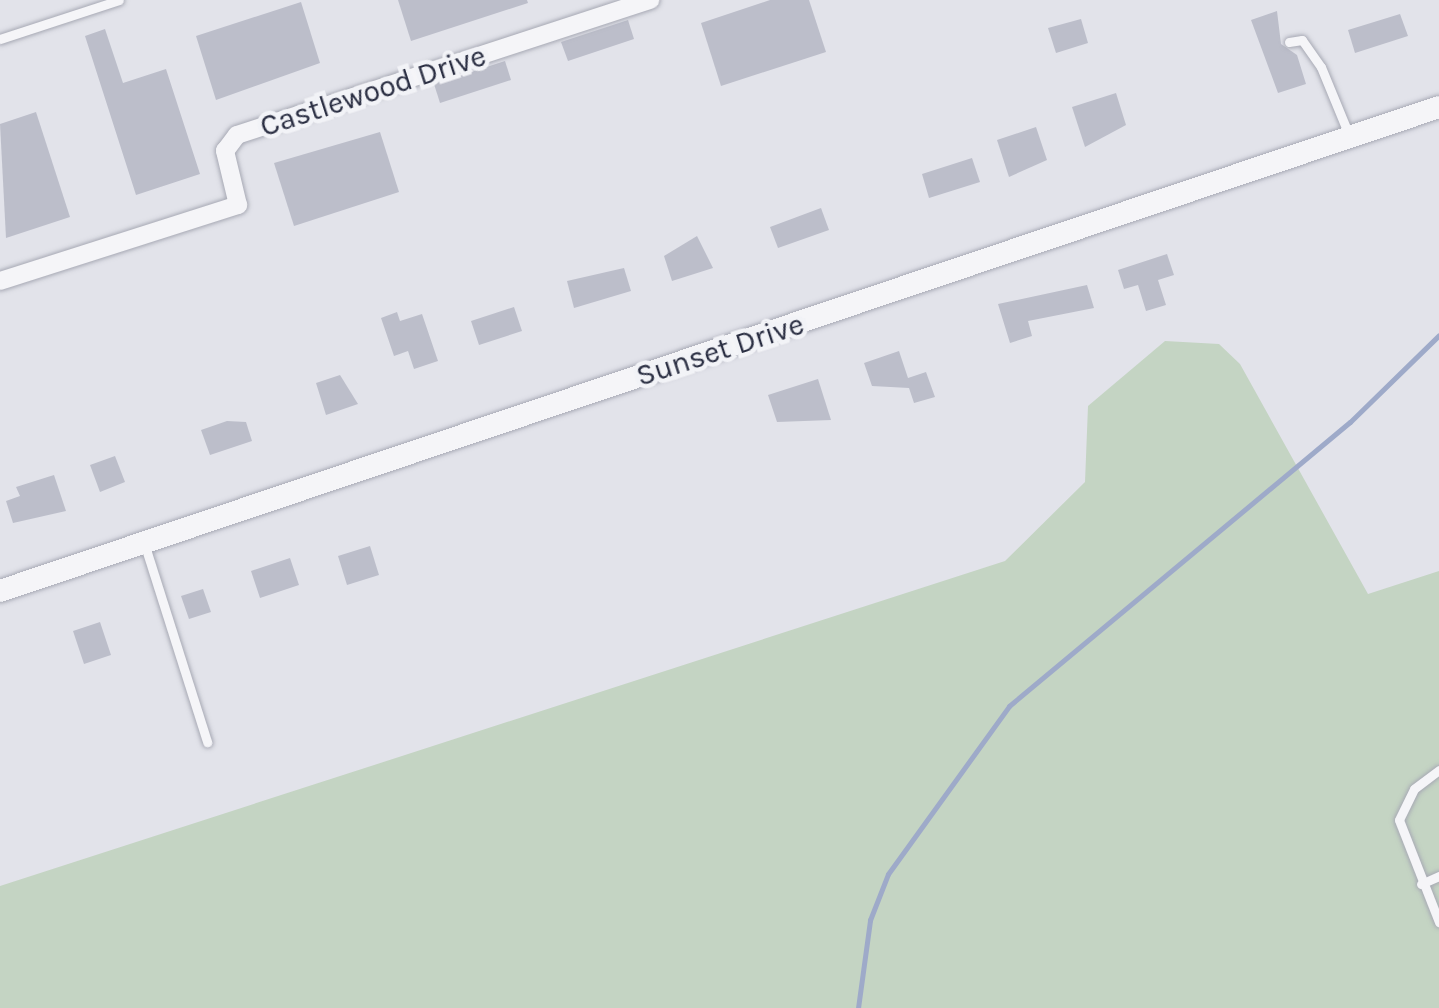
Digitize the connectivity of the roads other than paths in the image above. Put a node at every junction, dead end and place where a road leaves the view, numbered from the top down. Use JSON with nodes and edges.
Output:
{"nodes":[{"id":1,"x":119,"y":0,"type":"edge"},
{"id":2,"x":650,"y":0,"type":"edge"},
{"id":3,"x":0,"y":39,"type":"edge"},
{"id":4,"x":1289,"y":42,"type":"dead end"},
{"id":5,"x":1439,"y":108,"type":"edge"},
{"id":6,"x":1350,"y":138,"type":"junction"},
{"id":7,"x":0,"y":281,"type":"edge"},
{"id":8,"x":144,"y":543,"type":"junction"},
{"id":9,"x":0,"y":591,"type":"edge"},
{"id":10,"x":207,"y":742,"type":"dead end"},
{"id":11,"x":1439,"y":770,"type":"edge"},
{"id":12,"x":1439,"y":876,"type":"edge"},
{"id":13,"x":1421,"y":884,"type":"junction"},
{"id":14,"x":1439,"y":922,"type":"edge"}],
"edges":[{"from":1,"to":3,"type":"lane"},
{"from":2,"to":7,"type":"street","name":"Castlewood Drive"},
{"from":4,"to":6,"type":"lane"},
{"from":5,"to":6,"type":"street","name":"Sunset Drive"},
{"from":6,"to":8,"type":"street","name":"Sunset Drive"},
{"from":8,"to":9,"type":"street","name":"Sunset Drive"},
{"from":8,"to":10,"type":"lane"},
{"from":11,"to":13,"type":"lane"},
{"from":12,"to":13,"type":"lane"},
{"from":13,"to":14,"type":"lane"}]}
